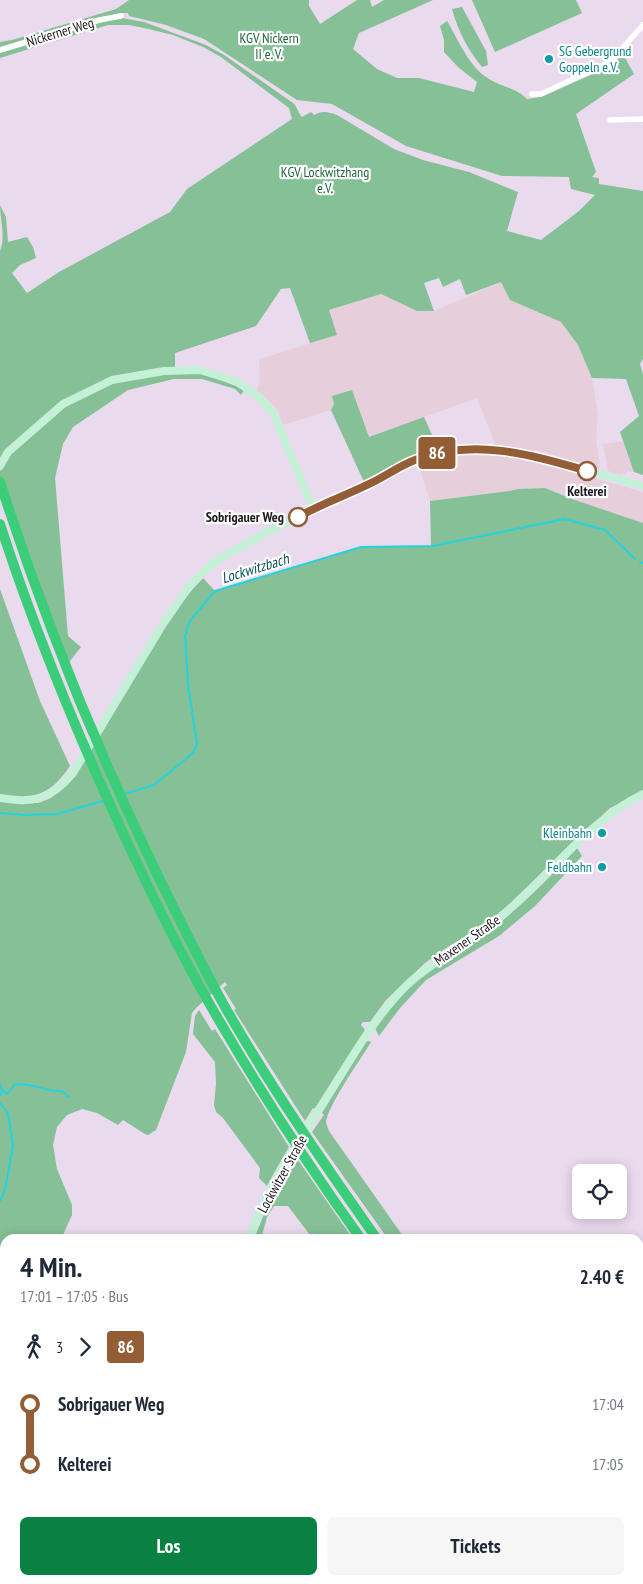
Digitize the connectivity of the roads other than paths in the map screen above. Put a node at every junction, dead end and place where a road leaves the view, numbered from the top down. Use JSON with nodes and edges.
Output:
{"nodes":[{"id":1,"x":120,"y":16,"type":"dead end"},
{"id":2,"x":643,"y":25,"type":"edge"},
{"id":3,"x":0,"y":50,"type":"edge"},
{"id":4,"x":532,"y":94,"type":"dead end"},
{"id":5,"x":643,"y":119,"type":"edge"},
{"id":6,"x":610,"y":120,"type":"dead end"},
{"id":7,"x":0,"y":466,"type":"edge"},
{"id":8,"x":0,"y":482,"type":"edge"},
{"id":9,"x":643,"y":486,"type":"edge"},
{"id":10,"x":313,"y":508,"type":"junction"},
{"id":11,"x":0,"y":524,"type":"edge"},
{"id":12,"x":643,"y":794,"type":"edge"},
{"id":13,"x":0,"y":798,"type":"edge"},
{"id":14,"x":318,"y":1111,"type":"joint"},
{"id":15,"x":252,"y":1234,"type":"edge"},
{"id":16,"x":358,"y":1234,"type":"edge"},
{"id":17,"x":373,"y":1234,"type":"edge"}],
"edges":[{"from":1,"to":3,"type":"street","name":"Nickerner Weg"},
{"from":2,"to":4,"type":"street"},
{"from":5,"to":6,"type":"street"},
{"from":7,"to":10,"type":"street"},
{"from":8,"to":17,"type":"highway"},
{"from":9,"to":10,"type":"street"},
{"from":10,"to":13,"type":"street"},
{"from":11,"to":16,"type":"highway"},
{"from":12,"to":14,"type":"street","name":"Maxener Straße"},
{"from":14,"to":15,"type":"street","name":"Lockwitzer Straße"}]}
